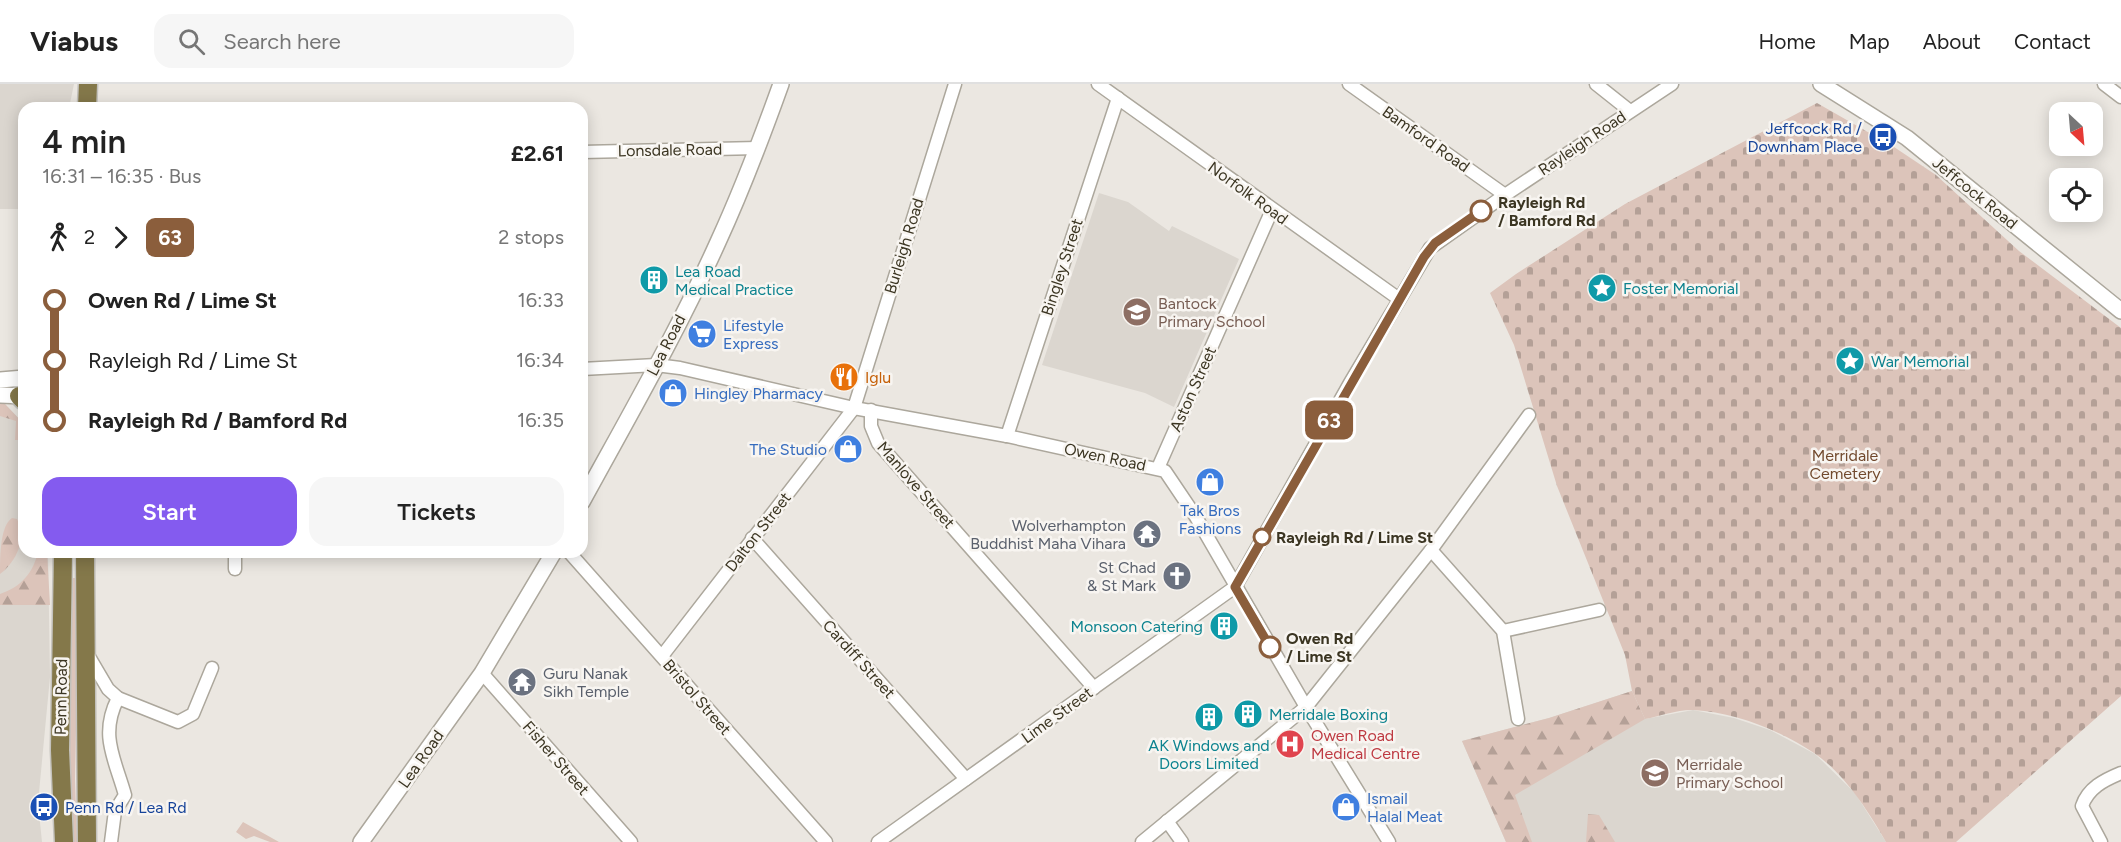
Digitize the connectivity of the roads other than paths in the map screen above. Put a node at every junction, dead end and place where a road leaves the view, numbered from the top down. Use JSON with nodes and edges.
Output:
{"nodes":[{"id":1,"x":781,"y":84,"type":"edge"},
{"id":2,"x":955,"y":84,"type":"edge"},
{"id":3,"x":1098,"y":84,"type":"edge"},
{"id":4,"x":1348,"y":84,"type":"edge"},
{"id":5,"x":1596,"y":84,"type":"edge"},
{"id":6,"x":1672,"y":84,"type":"edge"},
{"id":7,"x":1821,"y":84,"type":"edge"},
{"id":8,"x":2104,"y":84,"type":"edge"},
{"id":9,"x":88,"y":85,"type":"edge"},
{"id":10,"x":2121,"y":97,"type":"edge"},
{"id":11,"x":1118,"y":98,"type":"junction"},
{"id":12,"x":81,"y":102,"type":"edge"},
{"id":13,"x":87,"y":102,"type":"edge"},
{"id":14,"x":1630,"y":111,"type":"junction"},
{"id":15,"x":758,"y":148,"type":"junction"},
{"id":16,"x":588,"y":152,"type":"edge"},
{"id":17,"x":1504,"y":195,"type":"junction"},
{"id":18,"x":1272,"y":210,"type":"junction"},
{"id":19,"x":1399,"y":299,"type":"junction"},
{"id":20,"x":2121,"y":311,"type":"edge"},
{"id":21,"x":656,"y":366,"type":"junction"},
{"id":22,"x":588,"y":369,"type":"edge"},
{"id":23,"x":18,"y":378,"type":"edge"},
{"id":24,"x":0,"y":380,"type":"edge"},
{"id":25,"x":0,"y":395,"type":"edge"},
{"id":26,"x":18,"y":397,"type":"edge"},
{"id":27,"x":854,"y":408,"type":"junction"},
{"id":28,"x":871,"y":410,"type":"junction"},
{"id":29,"x":1529,"y":415,"type":"dead end"},
{"id":30,"x":1007,"y":436,"type":"junction"},
{"id":31,"x":1158,"y":468,"type":"junction"},
{"id":32,"x":588,"y":491,"type":"edge"},
{"id":33,"x":752,"y":538,"type":"junction"},
{"id":34,"x":1431,"y":550,"type":"junction"},
{"id":35,"x":63,"y":558,"type":"edge"},
{"id":36,"x":85,"y":558,"type":"edge"},
{"id":37,"x":236,"y":558,"type":"edge"},
{"id":38,"x":550,"y":558,"type":"edge"},
{"id":39,"x":574,"y":558,"type":"edge"},
{"id":40,"x":235,"y":569,"type":"dead end"},
{"id":41,"x":1235,"y":587,"type":"junction"},
{"id":42,"x":1599,"y":610,"type":"dead end"},
{"id":43,"x":1503,"y":631,"type":"junction"},
{"id":44,"x":87,"y":654,"type":"junction"},
{"id":45,"x":662,"y":656,"type":"junction"},
{"id":46,"x":212,"y":668,"type":"dead end"},
{"id":47,"x":482,"y":674,"type":"junction"},
{"id":48,"x":1094,"y":688,"type":"junction"},
{"id":49,"x":118,"y":698,"type":"junction"},
{"id":50,"x":1306,"y":707,"type":"junction"},
{"id":51,"x":1518,"y":719,"type":"dead end"},
{"id":52,"x":2121,"y":773,"type":"edge"},
{"id":53,"x":966,"y":779,"type":"junction"},
{"id":54,"x":1167,"y":821,"type":"junction"},
{"id":55,"x":366,"y":840,"type":"edge"},
{"id":56,"x":64,"y":842,"type":"edge"},
{"id":57,"x":87,"y":842,"type":"edge"},
{"id":58,"x":111,"y":842,"type":"edge"},
{"id":59,"x":631,"y":842,"type":"edge"},
{"id":60,"x":826,"y":842,"type":"edge"},
{"id":61,"x":878,"y":842,"type":"edge"},
{"id":62,"x":1142,"y":842,"type":"edge"},
{"id":63,"x":1182,"y":842,"type":"edge"},
{"id":64,"x":1389,"y":842,"type":"edge"},
{"id":65,"x":2101,"y":842,"type":"edge"}],
"edges":[{"from":1,"to":15,"type":"street","name":"Lea Road"},
{"from":2,"to":27,"type":"street","name":"Burleigh Road"},
{"from":3,"to":11,"type":"street","name":"Norfolk Road"},
{"from":4,"to":17,"type":"street","name":"Bamford Road"},
{"from":5,"to":14,"type":"street"},
{"from":6,"to":14,"type":"street","name":"Rayleigh Road"},
{"from":7,"to":20,"type":"street","name":"Jeffcock Road"},
{"from":8,"to":10,"type":"street"},
{"from":9,"to":12,"type":"highway"},
{"from":9,"to":13,"type":"highway"},
{"from":11,"to":18,"type":"street","name":"Norfolk Road"},
{"from":11,"to":30,"type":"street","name":"Bingley Street"},
{"from":14,"to":17,"type":"street","name":"Rayleigh Road"},
{"from":15,"to":16,"type":"street","name":"Lonsdale Road"},
{"from":15,"to":21,"type":"street","name":"Lea Road"},
{"from":17,"to":19,"type":"street","name":"Rayleigh Road"},
{"from":18,"to":19,"type":"street","name":"Norfolk Road"},
{"from":18,"to":31,"type":"street","name":"Aston Street"},
{"from":19,"to":41,"type":"street","name":"Rayleigh Road"},
{"from":21,"to":22,"type":"street","name":"Owen Road"},
{"from":21,"to":27,"type":"street","name":"Owen Road"},
{"from":21,"to":32,"type":"street","name":"Lea Road"},
{"from":23,"to":24,"type":"street"},
{"from":25,"to":26,"type":"street"},
{"from":27,"to":28,"type":"street","name":"Owen Road"},
{"from":27,"to":33,"type":"street","name":"Dalton Street"},
{"from":28,"to":30,"type":"street","name":"Owen Road"},
{"from":28,"to":48,"type":"street","name":"Manlove Street"},
{"from":29,"to":34,"type":"street"},
{"from":30,"to":31,"type":"street","name":"Owen Road"},
{"from":31,"to":41,"type":"street","name":"Owen Road"},
{"from":33,"to":45,"type":"street","name":"Dalton Street"},
{"from":33,"to":53,"type":"street","name":"Cardiff Street"},
{"from":34,"to":43,"type":"street"},
{"from":34,"to":50,"type":"street"},
{"from":35,"to":56,"type":"highway","name":"Penn Road"},
{"from":36,"to":44,"type":"highway","name":"Penn Road"},
{"from":37,"to":40,"type":"street"},
{"from":38,"to":47,"type":"street","name":"Lea Road"},
{"from":39,"to":45,"type":"street","name":"Bristol Street"},
{"from":41,"to":48,"type":"street","name":"Lime Street"},
{"from":41,"to":50,"type":"street","name":"Owen Road"},
{"from":42,"to":43,"type":"street"},
{"from":43,"to":51,"type":"street"},
{"from":44,"to":49,"type":"street"},
{"from":44,"to":57,"type":"highway","name":"Penn Road"},
{"from":45,"to":60,"type":"street","name":"Bristol Street"},
{"from":46,"to":49,"type":"street"},
{"from":47,"to":55,"type":"street","name":"Lea Road"},
{"from":47,"to":59,"type":"street","name":"Fisher Street"},
{"from":48,"to":53,"type":"street","name":"Lime Street"},
{"from":49,"to":58,"type":"street"},
{"from":50,"to":54,"type":"street"},
{"from":50,"to":64,"type":"street","name":"Owen Road"},
{"from":52,"to":65,"type":"street"},
{"from":53,"to":61,"type":"street","name":"Lime Street"},
{"from":54,"to":62,"type":"street"},
{"from":54,"to":63,"type":"street"}]}
